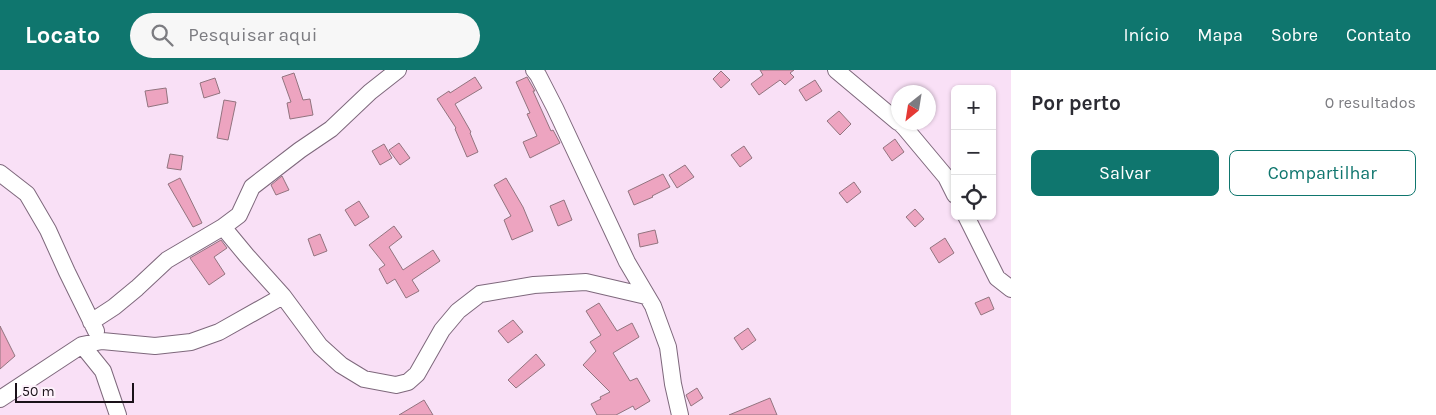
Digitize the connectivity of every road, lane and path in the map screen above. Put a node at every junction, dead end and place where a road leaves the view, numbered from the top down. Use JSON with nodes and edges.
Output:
{"nodes":[{"id":1,"x":398,"y":70,"type":"edge"},
{"id":2,"x":534,"y":70,"type":"edge"},
{"id":3,"x":836,"y":70,"type":"edge"},
{"id":4,"x":891,"y":115,"type":"edge"},
{"id":5,"x":907,"y":130,"type":"edge"},
{"id":6,"x":0,"y":173,"type":"edge"},
{"id":7,"x":951,"y":187,"type":"edge"},
{"id":8,"x":968,"y":220,"type":"edge"},
{"id":9,"x":223,"y":227,"type":"junction"},
{"id":10,"x":1011,"y":289,"type":"edge"},
{"id":11,"x":283,"y":296,"type":"junction"},
{"id":12,"x":646,"y":296,"type":"junction"},
{"id":13,"x":91,"y":322,"type":"junction"},
{"id":14,"x":102,"y":341,"type":"junction"},
{"id":15,"x":82,"y":345,"type":"junction"},
{"id":16,"x":0,"y":399,"type":"edge"},
{"id":17,"x":118,"y":415,"type":"edge"},
{"id":18,"x":680,"y":415,"type":"edge"}],
"edges":[{"from":1,"to":9,"type":"street"},
{"from":2,"to":12,"type":"street"},
{"from":3,"to":4,"type":"street"},
{"from":5,"to":7,"type":"street"},
{"from":6,"to":13,"type":"street"},
{"from":8,"to":10,"type":"street"},
{"from":9,"to":11,"type":"street"},
{"from":9,"to":13,"type":"street"},
{"from":11,"to":12,"type":"street"},
{"from":11,"to":14,"type":"street"},
{"from":12,"to":18,"type":"street"},
{"from":13,"to":14,"type":"street"},
{"from":14,"to":15,"type":"street"},
{"from":15,"to":16,"type":"street"},
{"from":15,"to":17,"type":"street"}]}
